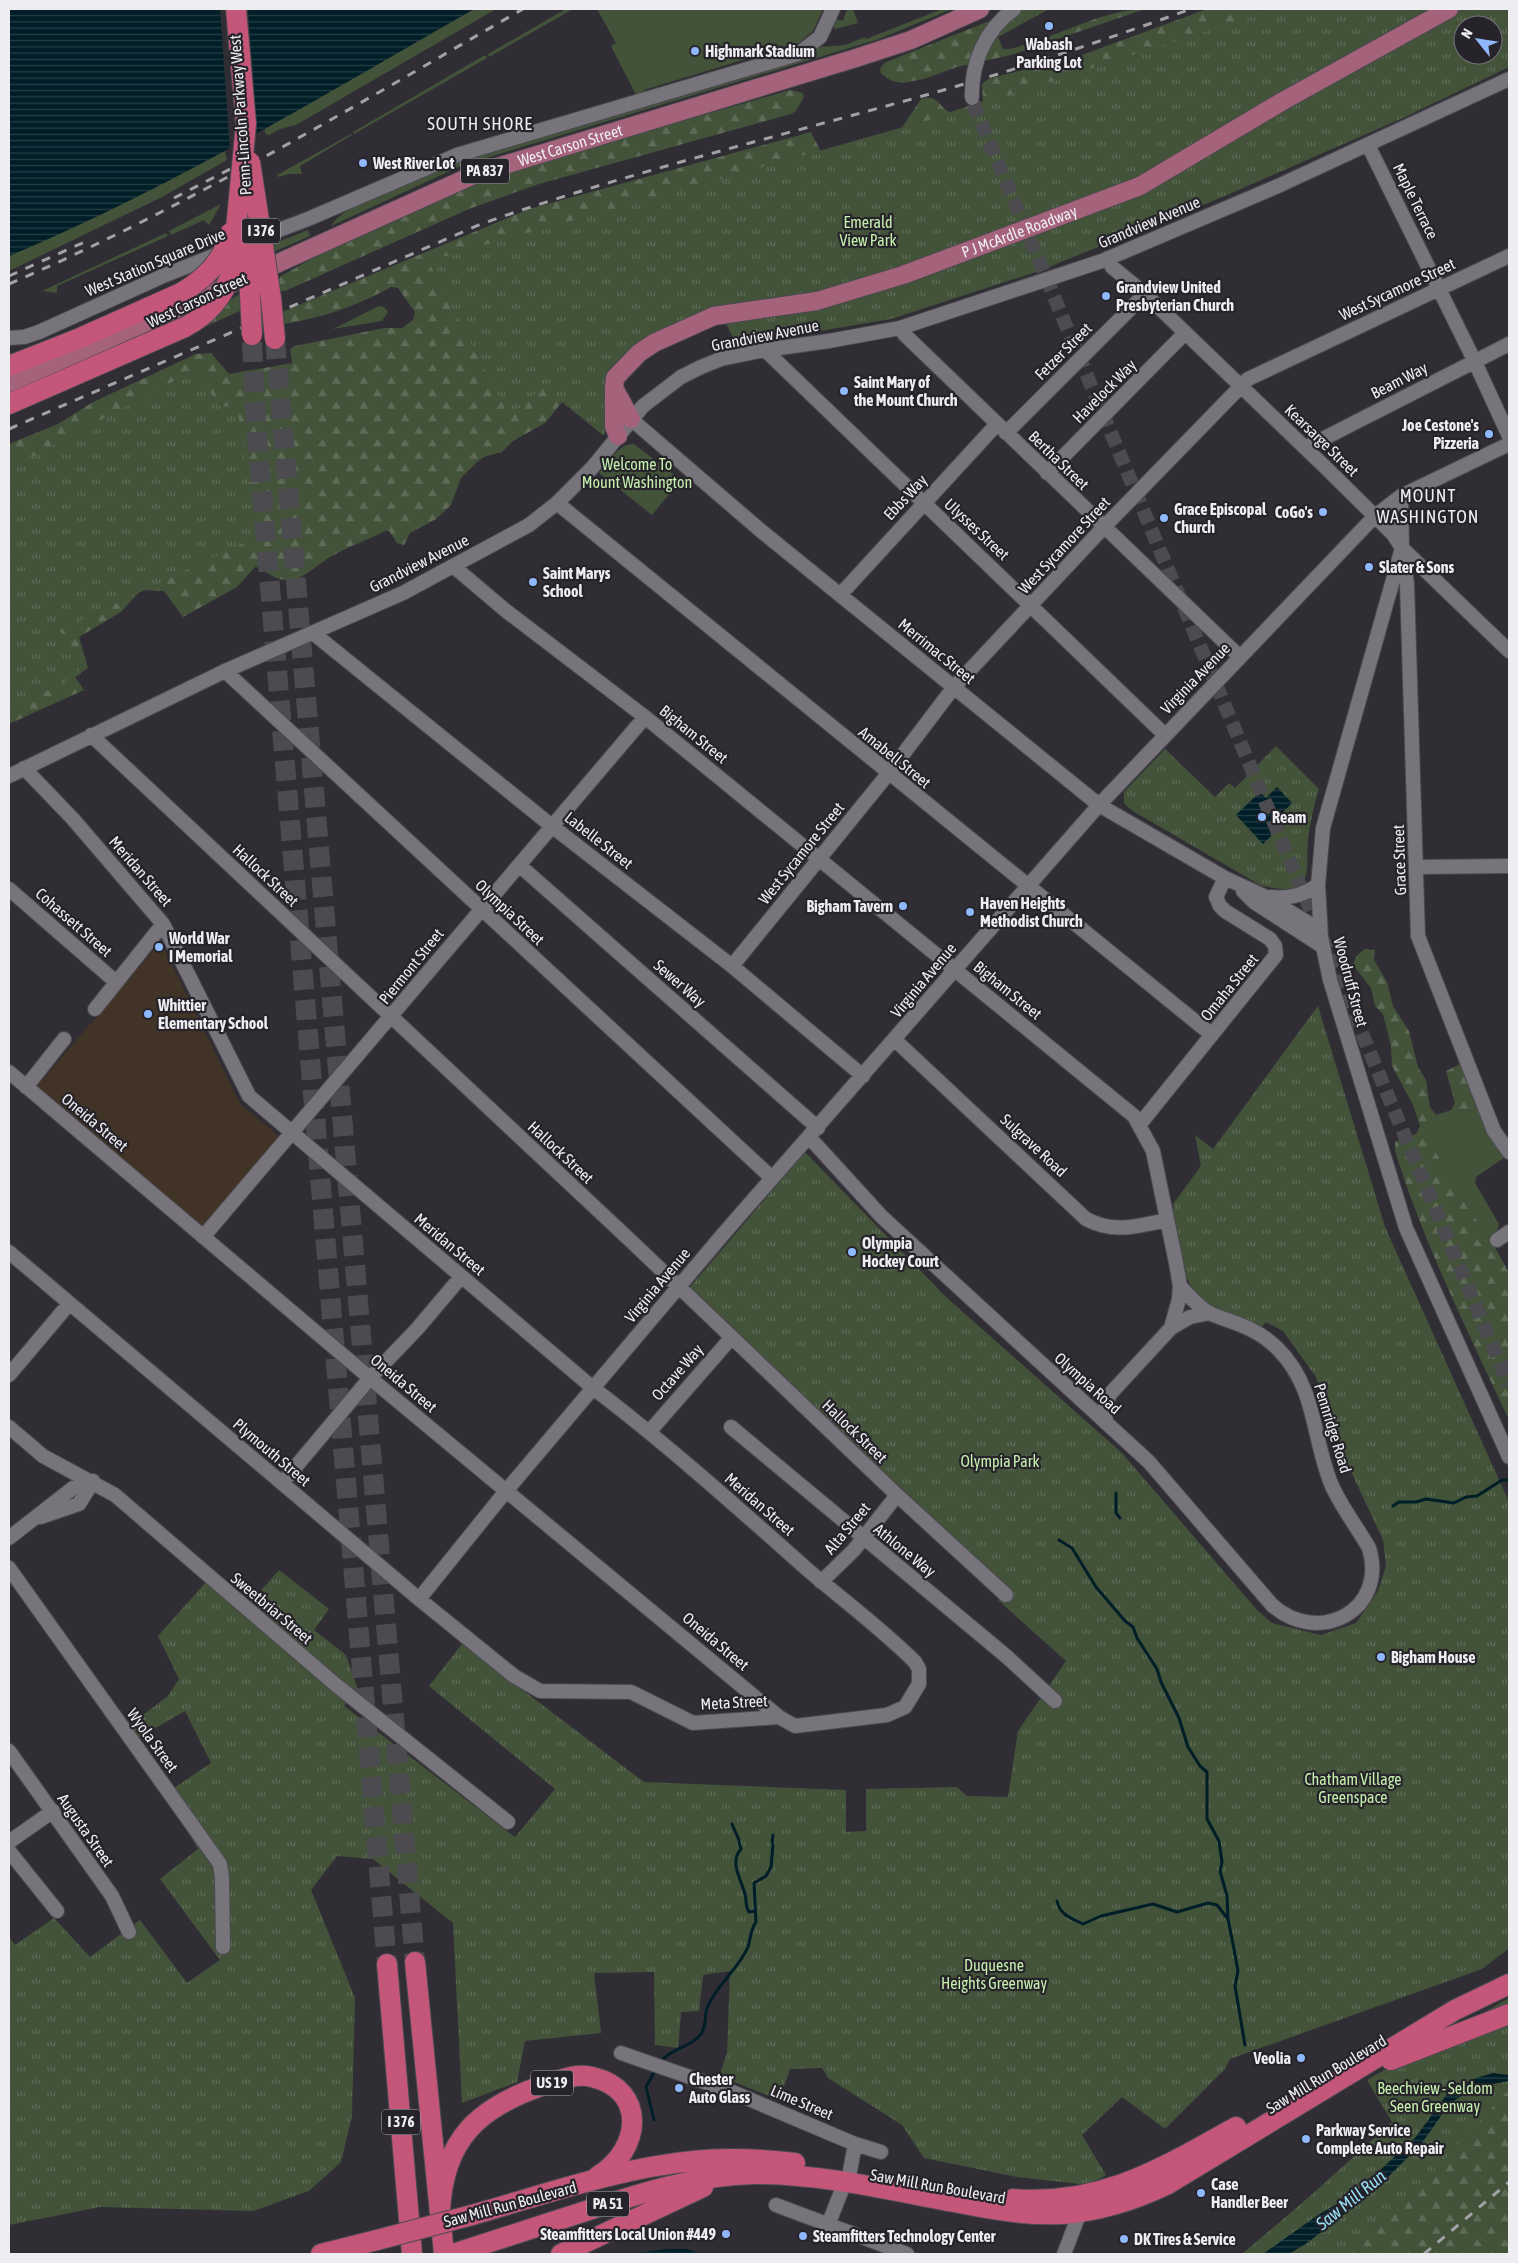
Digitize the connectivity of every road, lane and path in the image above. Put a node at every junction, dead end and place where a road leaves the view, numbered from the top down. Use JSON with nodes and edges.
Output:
{"nodes":[{"id":1,"x":234,"y":9,"type":"edge"},
{"id":2,"x":833,"y":9,"type":"edge"},
{"id":3,"x":980,"y":9,"type":"edge"},
{"id":4,"x":1014,"y":9,"type":"edge"},
{"id":5,"x":1449,"y":9,"type":"edge"},
{"id":6,"x":1509,"y":79,"type":"edge"},
{"id":7,"x":972,"y":101,"type":"tunnel mouth"},
{"id":8,"x":244,"y":122,"type":"junction"},
{"id":9,"x":1368,"y":145,"type":"junction"},
{"id":10,"x":1509,"y":256,"type":"edge"},
{"id":11,"x":1108,"y":258,"type":"junction"},
{"id":12,"x":1440,"y":289,"type":"junction"},
{"id":13,"x":1145,"y":294,"type":"junction"},
{"id":14,"x":900,"y":328,"type":"junction"},
{"id":15,"x":1185,"y":333,"type":"junction"},
{"id":16,"x":9,"y":338,"type":"edge"},
{"id":17,"x":252,"y":338,"type":"tunnel mouth"},
{"id":18,"x":275,"y":339,"type":"tunnel mouth"},
{"id":19,"x":1509,"y":344,"type":"edge"},
{"id":20,"x":765,"y":350,"type":"junction"},
{"id":21,"x":1474,"y":360,"type":"junction"},
{"id":22,"x":9,"y":366,"type":"edge"},
{"id":23,"x":9,"y":383,"type":"edge"},
{"id":24,"x":1240,"y":386,"type":"junction"},
{"id":25,"x":614,"y":388,"type":"junction"},
{"id":26,"x":9,"y":404,"type":"edge"},
{"id":27,"x":631,"y":419,"type":"junction"},
{"id":28,"x":1001,"y":428,"type":"junction"},
{"id":29,"x":618,"y":436,"type":"junction"},
{"id":30,"x":1509,"y":436,"type":"edge"},
{"id":31,"x":1509,"y":444,"type":"edge"},
{"id":32,"x":1305,"y":448,"type":"junction"},
{"id":33,"x":1047,"y":473,"type":"junction"},
{"id":34,"x":1401,"y":496,"type":"junction"},
{"id":35,"x":556,"y":503,"type":"junction"},
{"id":36,"x":923,"y":503,"type":"junction"},
{"id":37,"x":1374,"y":516,"type":"junction"},
{"id":38,"x":1104,"y":527,"type":"junction"},
{"id":39,"x":1402,"y":548,"type":"junction"},
{"id":40,"x":453,"y":566,"type":"junction"},
{"id":41,"x":840,"y":595,"type":"junction"},
{"id":42,"x":1032,"y":605,"type":"junction"},
{"id":43,"x":313,"y":633,"type":"junction"},
{"id":44,"x":1509,"y":651,"type":"edge"},
{"id":45,"x":1240,"y":657,"type":"junction"},
{"id":46,"x":225,"y":671,"type":"junction"},
{"id":47,"x":954,"y":687,"type":"junction"},
{"id":48,"x":645,"y":717,"type":"junction"},
{"id":49,"x":91,"y":735,"type":"junction"},
{"id":50,"x":1166,"y":735,"type":"junction"},
{"id":51,"x":24,"y":768,"type":"junction"},
{"id":52,"x":888,"y":774,"type":"junction"},
{"id":53,"x":9,"y":776,"type":"edge"},
{"id":54,"x":1099,"y":805,"type":"junction"},
{"id":55,"x":553,"y":827,"type":"junction"},
{"id":56,"x":819,"y":858,"type":"junction"},
{"id":57,"x":519,"y":865,"type":"junction"},
{"id":58,"x":1509,"y":866,"type":"edge"},
{"id":59,"x":1417,"y":867,"type":"junction"},
{"id":60,"x":1224,"y":878,"type":"junction"},
{"id":61,"x":1318,"y":885,"type":"junction"},
{"id":62,"x":1238,"y":886,"type":"junction"},
{"id":63,"x":1027,"y":887,"type":"junction"},
{"id":64,"x":9,"y":890,"type":"edge"},
{"id":65,"x":1264,"y":896,"type":"junction"},
{"id":66,"x":481,"y":909,"type":"junction"},
{"id":67,"x":163,"y":924,"type":"junction"},
{"id":68,"x":1320,"y":930,"type":"junction"},
{"id":69,"x":1322,"y":946,"type":"junction"},
{"id":70,"x":732,"y":966,"type":"junction"},
{"id":71,"x":954,"y":970,"type":"junction"},
{"id":72,"x":116,"y":982,"type":"junction"},
{"id":73,"x":95,"y":1009,"type":"dead end"},
{"id":74,"x":392,"y":1017,"type":"junction"},
{"id":75,"x":1212,"y":1035,"type":"junction"},
{"id":76,"x":64,"y":1039,"type":"dead end"},
{"id":77,"x":895,"y":1040,"type":"junction"},
{"id":78,"x":9,"y":1072,"type":"edge"},
{"id":79,"x":863,"y":1076,"type":"junction"},
{"id":80,"x":26,"y":1087,"type":"junction"},
{"id":81,"x":1140,"y":1124,"type":"junction"},
{"id":82,"x":292,"y":1132,"type":"junction"},
{"id":83,"x":814,"y":1133,"type":"junction"},
{"id":84,"x":1509,"y":1152,"type":"edge"},
{"id":85,"x":772,"y":1178,"type":"junction"},
{"id":86,"x":1167,"y":1220,"type":"junction"},
{"id":87,"x":1509,"y":1232,"type":"edge"},
{"id":88,"x":203,"y":1237,"type":"junction"},
{"id":89,"x":1498,"y":1240,"type":"dead end"},
{"id":90,"x":9,"y":1252,"type":"edge"},
{"id":91,"x":461,"y":1277,"type":"junction"},
{"id":92,"x":679,"y":1286,"type":"junction"},
{"id":93,"x":1180,"y":1286,"type":"junction"},
{"id":94,"x":69,"y":1304,"type":"junction"},
{"id":95,"x":1210,"y":1313,"type":"junction"},
{"id":96,"x":1171,"y":1328,"type":"junction"},
{"id":97,"x":732,"y":1337,"type":"junction"},
{"id":98,"x":9,"y":1374,"type":"edge"},
{"id":99,"x":370,"y":1378,"type":"junction"},
{"id":100,"x":593,"y":1388,"type":"junction"},
{"id":101,"x":1110,"y":1394,"type":"junction"},
{"id":102,"x":1078,"y":1398,"type":"junction"},
{"id":103,"x":1106,"y":1423,"type":"junction"},
{"id":104,"x":9,"y":1427,"type":"edge"},
{"id":105,"x":731,"y":1427,"type":"dead end"},
{"id":106,"x":650,"y":1431,"type":"junction"},
{"id":107,"x":1509,"y":1457,"type":"edge"},
{"id":108,"x":93,"y":1481,"type":"junction"},
{"id":109,"x":282,"y":1483,"type":"junction"},
{"id":110,"x":506,"y":1491,"type":"junction"},
{"id":111,"x":897,"y":1495,"type":"junction"},
{"id":112,"x":9,"y":1538,"type":"edge"},
{"id":113,"x":863,"y":1539,"type":"junction"},
{"id":114,"x":9,"y":1568,"type":"edge"},
{"id":115,"x":821,"y":1582,"type":"junction"},
{"id":116,"x":1006,"y":1595,"type":"dead end"},
{"id":117,"x":419,"y":1599,"type":"junction"},
{"id":118,"x":1349,"y":1613,"type":"joint"},
{"id":119,"x":514,"y":1676,"type":"joint"},
{"id":120,"x":919,"y":1684,"type":"joint"},
{"id":121,"x":1055,"y":1701,"type":"dead end"},
{"id":122,"x":779,"y":1717,"type":"junction"},
{"id":123,"x":9,"y":1750,"type":"edge"},
{"id":124,"x":53,"y":1811,"type":"junction"},
{"id":125,"x":508,"y":1822,"type":"dead end"},
{"id":126,"x":9,"y":1842,"type":"edge"},
{"id":127,"x":9,"y":1851,"type":"edge"},
{"id":128,"x":57,"y":1911,"type":"dead end"},
{"id":129,"x":128,"y":1932,"type":"dead end"},
{"id":130,"x":223,"y":1947,"type":"dead end"},
{"id":131,"x":415,"y":1962,"type":"tunnel mouth"},
{"id":132,"x":387,"y":1964,"type":"tunnel mouth"},
{"id":133,"x":1509,"y":1971,"type":"edge"},
{"id":134,"x":1509,"y":1984,"type":"edge"},
{"id":135,"x":1509,"y":2014,"type":"edge"},
{"id":136,"x":621,"y":2053,"type":"dead end"},
{"id":137,"x":1333,"y":2083,"type":"junction"},
{"id":138,"x":855,"y":2144,"type":"junction"},
{"id":139,"x":882,"y":2152,"type":"dead end"},
{"id":140,"x":754,"y":2174,"type":"junction"},
{"id":141,"x":848,"y":2176,"type":"junction"},
{"id":142,"x":587,"y":2184,"type":"junction"},
{"id":143,"x":1096,"y":2192,"type":"junction"},
{"id":144,"x":776,"y":2205,"type":"dead end"},
{"id":145,"x":440,"y":2212,"type":"junction"},
{"id":146,"x":1080,"y":2212,"type":"junction"},
{"id":147,"x":828,"y":2224,"type":"junction"},
{"id":148,"x":340,"y":2251,"type":"edge"},
{"id":149,"x":459,"y":2252,"type":"edge"},
{"id":150,"x":321,"y":2254,"type":"edge"},
{"id":151,"x":412,"y":2254,"type":"edge"},
{"id":152,"x":444,"y":2254,"type":"edge"},
{"id":153,"x":561,"y":2254,"type":"edge"},
{"id":154,"x":907,"y":2254,"type":"edge"},
{"id":155,"x":1064,"y":2254,"type":"edge"}],
"edges":[{"from":1,"to":8,"type":"highway","name":"Penn-Lincoln Parkway West","number":"I 376"},
{"from":2,"to":16,"type":"street","name":"West Station Square Drive"},
{"from":3,"to":23,"type":"main road","name":"West Carson Street","number":"PA 837"},
{"from":4,"to":7,"type":"street","bridge":true},
{"from":5,"to":25,"type":"main road","name":"P J McArdle Roadway"},
{"from":6,"to":9,"type":"street","name":"Grandview Avenue"},
{"from":8,"to":17,"type":"highway","name":"Penn-Lincoln Parkway West","number":"I 376","bridge":true},
{"from":8,"to":18,"type":"highway","name":"Penn-Lincoln Parkway West","number":"I 376","bridge":true},
{"from":8,"to":22,"type":"highway","bridge":true},
{"from":8,"to":26,"type":"highway","bridge":true},
{"from":9,"to":11,"type":"street","name":"Grandview Avenue"},
{"from":9,"to":12,"type":"street","name":"Maple Terrace"},
{"from":10,"to":12,"type":"street","name":"West Sycamore Street"},
{"from":11,"to":13,"type":"street","name":"Kearsarge Street"},
{"from":11,"to":14,"type":"street","name":"Grandview Avenue"},
{"from":12,"to":21,"type":"street","name":"Maple Terrace"},
{"from":12,"to":24,"type":"street","name":"West Sycamore Street"},
{"from":13,"to":15,"type":"street","name":"Kearsarge Street"},
{"from":13,"to":28,"type":"street","name":"Fetzer Street"},
{"from":14,"to":20,"type":"street","name":"Grandview Avenue"},
{"from":14,"to":28,"type":"street","name":"Bertha Street"},
{"from":15,"to":24,"type":"street","name":"Kearsarge Street"},
{"from":15,"to":33,"type":"street","name":"Havelock Way"},
{"from":19,"to":21,"type":"street","name":"Beam Way"},
{"from":20,"to":27,"type":"street","name":"Grandview Avenue"},
{"from":20,"to":36,"type":"street","name":"Ulysses Street"},
{"from":21,"to":30,"type":"street","name":"Maple Terrace"},
{"from":21,"to":32,"type":"street","name":"Beam Way"},
{"from":24,"to":32,"type":"street","name":"Kearsarge Street"},
{"from":24,"to":38,"type":"street","name":"West Sycamore Street"},
{"from":25,"to":27,"type":"main road"},
{"from":25,"to":29,"type":"main road"},
{"from":27,"to":29,"type":"street","name":"Grandview Avenue"},
{"from":27,"to":41,"type":"street","name":"Merrimac Street"},
{"from":28,"to":33,"type":"street","name":"Bertha Street"},
{"from":28,"to":36,"type":"street","name":"Ebbs Way"},
{"from":29,"to":35,"type":"street","name":"Grandview Avenue"},
{"from":31,"to":34,"type":"street","name":"Virginia Avenue"},
{"from":32,"to":37,"type":"street","name":"Kearsarge Street"},
{"from":33,"to":38,"type":"street","name":"Bertha Street"},
{"from":34,"to":37,"type":"street","name":"Virginia Avenue"},
{"from":34,"to":39,"type":"street","name":"Woodruff Street"},
{"from":35,"to":40,"type":"street","name":"Grandview Avenue"},
{"from":35,"to":52,"type":"street","name":"Amabell Street"},
{"from":36,"to":41,"type":"street","name":"Ebbs Way"},
{"from":36,"to":42,"type":"street","name":"Ulysses Street"},
{"from":37,"to":39,"type":"street","name":"Kearsarge Street"},
{"from":37,"to":45,"type":"street","name":"Virginia Avenue"},
{"from":38,"to":42,"type":"street","name":"West Sycamore Street"},
{"from":38,"to":45,"type":"street","name":"Bertha Street"},
{"from":39,"to":44,"type":"street","name":"Kearsarge Street"},
{"from":39,"to":59,"type":"street","name":"Grace Street"},
{"from":39,"to":61,"type":"street","name":"Woodruff Street"},
{"from":40,"to":43,"type":"street","name":"Grandview Avenue"},
{"from":40,"to":48,"type":"street","name":"Bigham Street"},
{"from":41,"to":47,"type":"street","name":"Merrimac Street"},
{"from":42,"to":47,"type":"street","name":"West Sycamore Street"},
{"from":42,"to":50,"type":"street","name":"Ulysses Street"},
{"from":43,"to":46,"type":"street","name":"Grandview Avenue"},
{"from":43,"to":55,"type":"street","name":"Labelle Street"},
{"from":45,"to":50,"type":"street","name":"Virginia Avenue"},
{"from":46,"to":49,"type":"street","name":"Grandview Avenue"},
{"from":46,"to":66,"type":"street","name":"Olympia Street"},
{"from":47,"to":52,"type":"street","name":"West Sycamore Street"},
{"from":47,"to":54,"type":"street","name":"Merrimac Street"},
{"from":48,"to":55,"type":"street","name":"Piermont Street"},
{"from":48,"to":56,"type":"street","name":"Bigham Street"},
{"from":49,"to":51,"type":"street","name":"Grandview Avenue"},
{"from":49,"to":74,"type":"street","name":"Hallock Street"},
{"from":50,"to":54,"type":"street","name":"Virginia Avenue"},
{"from":51,"to":53,"type":"street","name":"Grandview Avenue"},
{"from":51,"to":67,"type":"street","name":"Meridan Street"},
{"from":52,"to":56,"type":"street","name":"West Sycamore Street"},
{"from":52,"to":63,"type":"street","name":"Amabell Street"},
{"from":54,"to":60,"type":"street","name":"Merrimac Street"},
{"from":54,"to":63,"type":"street","name":"Virginia Avenue"},
{"from":55,"to":57,"type":"street","name":"Piermont Street"},
{"from":55,"to":70,"type":"street","name":"Labelle Street"},
{"from":56,"to":70,"type":"street","name":"West Sycamore Street"},
{"from":56,"to":71,"type":"street","name":"Bigham Street"},
{"from":57,"to":66,"type":"street","name":"Piermont Street"},
{"from":57,"to":83,"type":"street","name":"Sewer Way"},
{"from":58,"to":59,"type":"street"},
{"from":59,"to":84,"type":"street","name":"Grace Street"},
{"from":60,"to":62,"type":"street","name":"Merrimac Street"},
{"from":60,"to":75,"type":"street","name":"Omaha Street"},
{"from":61,"to":65,"type":"street"},
{"from":61,"to":68,"type":"street","name":"Woodruff Street"},
{"from":62,"to":65,"type":"street","name":"Merrimac Street"},
{"from":62,"to":69,"type":"street","name":"Merrimac Street"},
{"from":63,"to":71,"type":"street","name":"Virginia Avenue"},
{"from":63,"to":75,"type":"street","name":"Amabell Street"},
{"from":64,"to":72,"type":"street","name":"Cohassett Street"},
{"from":65,"to":68,"type":"street","name":"Merrimac Street"},
{"from":66,"to":74,"type":"street","name":"Piermont Street"},
{"from":66,"to":85,"type":"street","name":"Olympia Street"},
{"from":67,"to":72,"type":"street"},
{"from":67,"to":82,"type":"street","name":"Meridan Street"},
{"from":68,"to":69,"type":"street","name":"Woodruff Street"},
{"from":69,"to":107,"type":"street","name":"Woodruff Street"},
{"from":70,"to":79,"type":"street","name":"Labelle Street"},
{"from":71,"to":77,"type":"street","name":"Virginia Avenue"},
{"from":71,"to":81,"type":"street","name":"Bigham Street"},
{"from":72,"to":73,"type":"street"},
{"from":74,"to":82,"type":"street","name":"Piermont Street"},
{"from":74,"to":92,"type":"street","name":"Hallock Street"},
{"from":75,"to":81,"type":"street","name":"Omaha Street"},
{"from":76,"to":80,"type":"street"},
{"from":77,"to":79,"type":"street","name":"Virginia Avenue"},
{"from":77,"to":86,"type":"street","name":"Sulgrave Road"},
{"from":78,"to":80,"type":"street","name":"Oneida Street"},
{"from":79,"to":83,"type":"street","name":"Virginia Avenue"},
{"from":80,"to":88,"type":"street","name":"Oneida Street"},
{"from":81,"to":86,"type":"street","name":"Bigham Street"},
{"from":82,"to":88,"type":"street","name":"Piermont Street"},
{"from":82,"to":91,"type":"street","name":"Meridan Street"},
{"from":83,"to":85,"type":"street","name":"Virginia Avenue"},
{"from":83,"to":102,"type":"street","name":"Olympia Road"},
{"from":85,"to":92,"type":"street","name":"Virginia Avenue"},
{"from":86,"to":93,"type":"street","name":"Bigham Street"},
{"from":87,"to":89,"type":"street"},
{"from":88,"to":99,"type":"street","name":"Oneida Street"},
{"from":90,"to":94,"type":"street","name":"Plymouth Street"},
{"from":91,"to":99,"type":"street"},
{"from":91,"to":100,"type":"street","name":"Meridan Street"},
{"from":92,"to":97,"type":"street","name":"Hallock Street"},
{"from":92,"to":100,"type":"street","name":"Virginia Avenue"},
{"from":93,"to":95,"type":"street","name":"Pennridge Road"},
{"from":93,"to":96,"type":"street","name":"Bigham Street"},
{"from":94,"to":98,"type":"street"},
{"from":94,"to":109,"type":"street","name":"Plymouth Street"},
{"from":95,"to":96,"type":"street"},
{"from":95,"to":118,"type":"street","name":"Pennridge Road"},
{"from":96,"to":101,"type":"street","name":"Bigham Street"},
{"from":97,"to":106,"type":"street","name":"Octave Way"},
{"from":97,"to":111,"type":"street","name":"Hallock Street"},
{"from":99,"to":109,"type":"street"},
{"from":99,"to":110,"type":"street","name":"Oneida Street"},
{"from":100,"to":106,"type":"street","name":"Meridan Street"},
{"from":100,"to":110,"type":"street","name":"Virginia Avenue"},
{"from":101,"to":102,"type":"street"},
{"from":101,"to":103,"type":"street"},
{"from":102,"to":103,"type":"street","name":"Olympia Road"},
{"from":103,"to":118,"type":"street","name":"Olympia Road"},
{"from":104,"to":108,"type":"street","name":"Sweetbriar Street"},
{"from":105,"to":113,"type":"street","name":"Athlone Way"},
{"from":106,"to":115,"type":"street","name":"Meridan Street"},
{"from":108,"to":112,"type":"street"},
{"from":108,"to":125,"type":"street","name":"Sweetbriar Street"},
{"from":109,"to":117,"type":"street","name":"Plymouth Street"},
{"from":110,"to":117,"type":"street","name":"Virginia Avenue"},
{"from":110,"to":122,"type":"street","name":"Oneida Street"},
{"from":111,"to":113,"type":"street","name":"Alta Street"},
{"from":111,"to":116,"type":"street","name":"Hallock Street"},
{"from":113,"to":115,"type":"street","name":"Alta Street"},
{"from":113,"to":121,"type":"street","name":"Athlone Way"},
{"from":114,"to":130,"type":"street","name":"Wyola Street"},
{"from":115,"to":120,"type":"street","name":"Meridan Street"},
{"from":117,"to":119,"type":"street","name":"Plymouth Street"},
{"from":119,"to":122,"type":"street","name":"Meta Street"},
{"from":120,"to":122,"type":"street","name":"Meta Street"},
{"from":123,"to":124,"type":"street","name":"Augusta Street"},
{"from":124,"to":126,"type":"street"},
{"from":124,"to":129,"type":"street","name":"Augusta Street"},
{"from":127,"to":128,"type":"street"},
{"from":131,"to":145,"type":"highway","number":"I 376"},
{"from":132,"to":151,"type":"highway","number":"I 376"},
{"from":133,"to":143,"type":"highway","name":"Saw Mill Run Boulevard"},
{"from":134,"to":137,"type":"highway","name":"Saw Mill Run Boulevard"},
{"from":135,"to":137,"type":"highway"},
{"from":136,"to":138,"type":"street","name":"Lime Street"},
{"from":137,"to":146,"type":"highway","name":"Saw Mill Run Boulevard"},
{"from":138,"to":139,"type":"street","name":"Lime Street"},
{"from":138,"to":141,"type":"street"},
{"from":140,"to":141,"type":"highway","name":"Saw Mill Run Boulevard"},
{"from":140,"to":149,"type":"highway","name":"Saw Mill Run Boulevard","number":"PA 51"},
{"from":140,"to":153,"type":"highway"},
{"from":141,"to":142,"type":"highway","name":"Saw Mill Run Boulevard"},
{"from":141,"to":143,"type":"highway","name":"Saw Mill Run Boulevard"},
{"from":141,"to":146,"type":"highway","name":"Saw Mill Run Boulevard"},
{"from":141,"to":147,"type":"street"},
{"from":142,"to":145,"type":"highway","number":"US 19"},
{"from":142,"to":148,"type":"highway","name":"Saw Mill Run Boulevard","number":"US 19","bridge":true},
{"from":143,"to":146,"type":"highway"},
{"from":144,"to":147,"type":"street"},
{"from":145,"to":152,"type":"highway","number":"I 376"},
{"from":146,"to":155,"type":"street"},
{"from":147,"to":154,"type":"street"},
{"from":148,"to":150,"type":"highway","name":"Saw Mill Run Boulevard","number":"US 19"}]}
